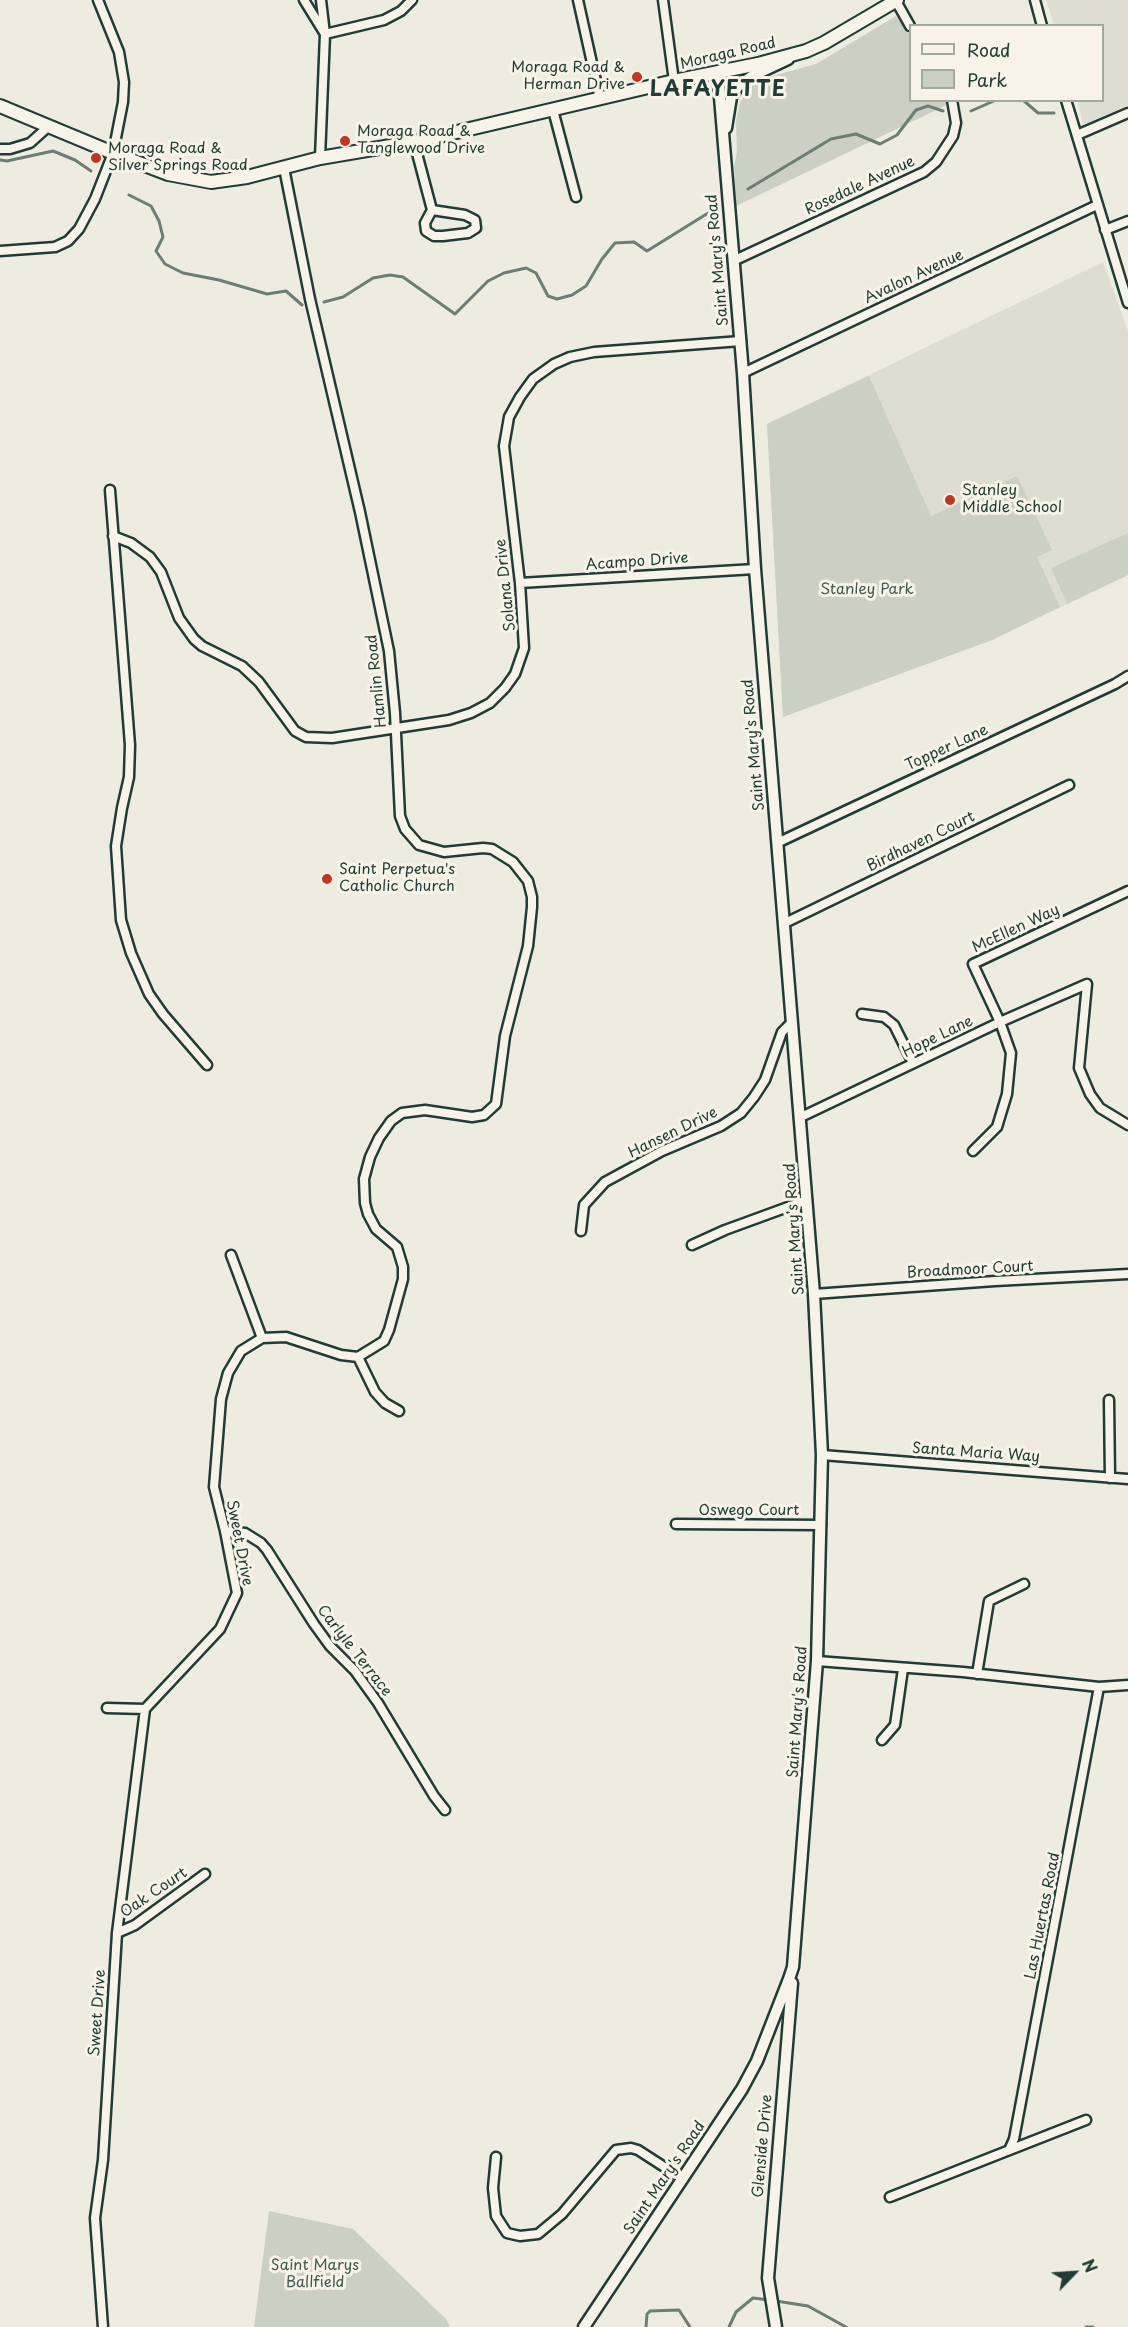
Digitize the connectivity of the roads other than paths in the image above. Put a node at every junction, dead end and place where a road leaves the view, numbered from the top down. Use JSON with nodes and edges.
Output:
{"nodes":[{"id":1,"x":98,"y":0,"type":"edge"},
{"id":2,"x":304,"y":0,"type":"edge"},
{"id":3,"x":321,"y":0,"type":"edge"},
{"id":4,"x":412,"y":0,"type":"edge"},
{"id":5,"x":578,"y":0,"type":"edge"},
{"id":6,"x":663,"y":0,"type":"edge"},
{"id":7,"x":896,"y":0,"type":"edge"},
{"id":8,"x":1035,"y":0,"type":"edge"},
{"id":9,"x":880,"y":4,"type":"edge"},
{"id":10,"x":909,"y":24,"type":"edge"},
{"id":11,"x":1041,"y":24,"type":"edge"},
{"id":12,"x":325,"y":34,"type":"junction"},
{"id":13,"x":806,"y":51,"type":"junction"},
{"id":14,"x":718,"y":73,"type":"junction"},
{"id":15,"x":674,"y":81,"type":"junction"},
{"id":16,"x":600,"y":99,"type":"junction"},
{"id":17,"x":952,"y":102,"type":"edge"},
{"id":18,"x":1067,"y":102,"type":"edge"},
{"id":19,"x":0,"y":106,"type":"edge"},
{"id":20,"x":553,"y":110,"type":"junction"},
{"id":21,"x":1128,"y":113,"type":"edge"},
{"id":22,"x":50,"y":126,"type":"junction"},
{"id":23,"x":1077,"y":135,"type":"junction"},
{"id":24,"x":414,"y":142,"type":"junction"},
{"id":25,"x":0,"y":149,"type":"edge"},
{"id":26,"x":723,"y":152,"type":"junction"},
{"id":27,"x":113,"y":153,"type":"junction"},
{"id":28,"x":320,"y":158,"type":"junction"},
{"id":29,"x":284,"y":168,"type":"junction"},
{"id":30,"x":576,"y":197,"type":"dead end"},
{"id":31,"x":1097,"y":205,"type":"junction"},
{"id":32,"x":432,"y":210,"type":"junction"},
{"id":33,"x":1128,"y":221,"type":"edge"},
{"id":34,"x":1105,"y":230,"type":"junction"},
{"id":35,"x":0,"y":251,"type":"edge"},
{"id":36,"x":733,"y":261,"type":"junction"},
{"id":37,"x":1128,"y":303,"type":"edge"},
{"id":38,"x":741,"y":341,"type":"junction"},
{"id":39,"x":743,"y":373,"type":"junction"},
{"id":40,"x":110,"y":490,"type":"dead end"},
{"id":41,"x":113,"y":536,"type":"junction"},
{"id":42,"x":755,"y":569,"type":"junction"},
{"id":43,"x":520,"y":583,"type":"junction"},
{"id":44,"x":1128,"y":676,"type":"edge"},
{"id":45,"x":396,"y":727,"type":"junction"},
{"id":46,"x":1069,"y":785,"type":"dead end"},
{"id":47,"x":777,"y":843,"type":"junction"},
{"id":48,"x":1128,"y":891,"type":"edge"},
{"id":49,"x":784,"y":922,"type":"junction"},
{"id":50,"x":862,"y":1014,"type":"dead end"},
{"id":51,"x":792,"y":1022,"type":"junction"},
{"id":52,"x":1000,"y":1022,"type":"junction"},
{"id":53,"x":913,"y":1064,"type":"junction"},
{"id":54,"x":207,"y":1065,"type":"dead end"},
{"id":55,"x":801,"y":1117,"type":"junction"},
{"id":56,"x":1128,"y":1125,"type":"edge"},
{"id":57,"x":973,"y":1151,"type":"dead end"},
{"id":58,"x":807,"y":1200,"type":"junction"},
{"id":59,"x":581,"y":1231,"type":"dead end"},
{"id":60,"x":692,"y":1245,"type":"dead end"},
{"id":61,"x":231,"y":1255,"type":"dead end"},
{"id":62,"x":1128,"y":1274,"type":"edge"},
{"id":63,"x":814,"y":1294,"type":"junction"},
{"id":64,"x":262,"y":1338,"type":"junction"},
{"id":65,"x":358,"y":1357,"type":"junction"},
{"id":66,"x":1109,"y":1400,"type":"dead end"},
{"id":67,"x":399,"y":1411,"type":"dead end"},
{"id":68,"x":822,"y":1455,"type":"junction"},
{"id":69,"x":1110,"y":1478,"type":"junction"},
{"id":70,"x":1128,"y":1479,"type":"edge"},
{"id":71,"x":676,"y":1524,"type":"dead end"},
{"id":72,"x":821,"y":1525,"type":"junction"},
{"id":73,"x":225,"y":1531,"type":"junction"},
{"id":74,"x":1024,"y":1584,"type":"dead end"},
{"id":75,"x":817,"y":1661,"type":"junction"},
{"id":76,"x":903,"y":1669,"type":"junction"},
{"id":77,"x":977,"y":1674,"type":"junction"},
{"id":78,"x":1128,"y":1685,"type":"edge"},
{"id":79,"x":1100,"y":1687,"type":"junction"},
{"id":80,"x":107,"y":1708,"type":"dead end"},
{"id":81,"x":145,"y":1709,"type":"junction"},
{"id":82,"x":882,"y":1740,"type":"dead end"},
{"id":83,"x":445,"y":1810,"type":"dead end"},
{"id":84,"x":205,"y":1874,"type":"dead end"},
{"id":85,"x":117,"y":1933,"type":"junction"},
{"id":86,"x":793,"y":1967,"type":"junction"},
{"id":87,"x":1086,"y":2120,"type":"dead end"},
{"id":88,"x":1010,"y":2148,"type":"junction"},
{"id":89,"x":495,"y":2157,"type":"dead end"},
{"id":90,"x":683,"y":2179,"type":"junction"},
{"id":91,"x":890,"y":2197,"type":"dead end"},
{"id":92,"x":775,"y":2322,"type":"edge"},
{"id":93,"x":102,"y":2327,"type":"edge"},
{"id":94,"x":584,"y":2327,"type":"edge"}],
"edges":[{"from":1,"to":27,"type":"street"},
{"from":2,"to":12,"type":"street"},
{"from":3,"to":12,"type":"street"},
{"from":4,"to":12,"type":"street"},
{"from":5,"to":16,"type":"street"},
{"from":6,"to":15,"type":"street"},
{"from":7,"to":9,"type":"main road","name":"Moraga Road"},
{"from":7,"to":10,"type":"street"},
{"from":8,"to":11,"type":"street"},
{"from":9,"to":13,"type":"main road","name":"Moraga Road"},
{"from":12,"to":28,"type":"street"},
{"from":13,"to":14,"type":"main road","name":"Moraga Road"},
{"from":13,"to":26,"type":"street"},
{"from":14,"to":15,"type":"main road","name":"Moraga Road"},
{"from":14,"to":26,"type":"street","name":"Saint Mary's Road"},
{"from":15,"to":16,"type":"main road","name":"Moraga Road"},
{"from":16,"to":20,"type":"main road","name":"Moraga Road"},
{"from":17,"to":36,"type":"street","name":"Rosedale Avenue"},
{"from":18,"to":23,"type":"street"},
{"from":19,"to":22,"type":"main road","name":"Moraga Road"},
{"from":20,"to":24,"type":"main road","name":"Moraga Road"},
{"from":20,"to":30,"type":"street"},
{"from":21,"to":23,"type":"street"},
{"from":22,"to":25,"type":"street"},
{"from":22,"to":27,"type":"main road","name":"Moraga Road"},
{"from":23,"to":31,"type":"street"},
{"from":24,"to":28,"type":"main road","name":"Moraga Road"},
{"from":24,"to":32,"type":"street"},
{"from":26,"to":36,"type":"street","name":"Saint Mary's Road"},
{"from":27,"to":29,"type":"main road","name":"Moraga Road"},
{"from":27,"to":35,"type":"street"},
{"from":28,"to":29,"type":"main road","name":"Moraga Road"},
{"from":29,"to":45,"type":"street","name":"Hamlin Road"},
{"from":31,"to":34,"type":"street"},
{"from":31,"to":39,"type":"street","name":"Avalon Avenue"},
{"from":32,"to":32,"type":"street"},
{"from":33,"to":34,"type":"street"},
{"from":34,"to":37,"type":"street"},
{"from":36,"to":38,"type":"street","name":"Saint Mary's Road"},
{"from":38,"to":39,"type":"street","name":"Saint Mary's Road"},
{"from":38,"to":43,"type":"street","name":"Solana Drive"},
{"from":39,"to":42,"type":"street","name":"Saint Mary's Road"},
{"from":40,"to":41,"type":"street"},
{"from":41,"to":45,"type":"street","name":"Solana Drive"},
{"from":41,"to":54,"type":"street"},
{"from":42,"to":43,"type":"street","name":"Acampo Drive"},
{"from":42,"to":47,"type":"street","name":"Saint Mary's Road"},
{"from":43,"to":45,"type":"street","name":"Solana Drive"},
{"from":44,"to":47,"type":"street","name":"Topper Lane"},
{"from":45,"to":65,"type":"street","name":"Hamlin Road"},
{"from":46,"to":49,"type":"street","name":"Birdhaven Court"},
{"from":47,"to":49,"type":"street","name":"Saint Mary's Road"},
{"from":48,"to":52,"type":"street","name":"McEllen Way"},
{"from":49,"to":51,"type":"street","name":"Saint Mary's Road"},
{"from":50,"to":53,"type":"street"},
{"from":51,"to":55,"type":"street","name":"Saint Mary's Road"},
{"from":51,"to":59,"type":"street","name":"Hansen Drive"},
{"from":52,"to":53,"type":"street","name":"Hope Lane"},
{"from":52,"to":56,"type":"street","name":"Hope Lane"},
{"from":52,"to":57,"type":"street"},
{"from":53,"to":55,"type":"street","name":"Hope Lane"},
{"from":55,"to":58,"type":"street","name":"Saint Mary's Road"},
{"from":58,"to":60,"type":"street"},
{"from":58,"to":63,"type":"street","name":"Saint Mary's Road"},
{"from":61,"to":64,"type":"street"},
{"from":62,"to":63,"type":"street","name":"Broadmoor Court"},
{"from":63,"to":68,"type":"street","name":"Saint Mary's Road"},
{"from":64,"to":65,"type":"street"},
{"from":64,"to":73,"type":"street","name":"Sweet Drive"},
{"from":65,"to":67,"type":"street"},
{"from":66,"to":69,"type":"street"},
{"from":68,"to":69,"type":"street","name":"Santa Maria Way"},
{"from":68,"to":72,"type":"street","name":"Saint Mary's Road"},
{"from":69,"to":70,"type":"street","name":"Santa Maria Way"},
{"from":71,"to":72,"type":"street","name":"Oswego Court"},
{"from":72,"to":75,"type":"street","name":"Saint Mary's Road"},
{"from":73,"to":81,"type":"street","name":"Sweet Drive"},
{"from":73,"to":83,"type":"street","name":"Carlyle Terrace"},
{"from":74,"to":77,"type":"street"},
{"from":75,"to":76,"type":"street"},
{"from":75,"to":86,"type":"street","name":"Saint Mary's Road"},
{"from":76,"to":77,"type":"street"},
{"from":76,"to":82,"type":"street"},
{"from":77,"to":79,"type":"street"},
{"from":78,"to":79,"type":"street"},
{"from":79,"to":88,"type":"street","name":"Las Huertas Road"},
{"from":80,"to":81,"type":"street"},
{"from":81,"to":85,"type":"street","name":"Sweet Drive"},
{"from":84,"to":85,"type":"street","name":"Oak Court"},
{"from":85,"to":93,"type":"street","name":"Sweet Drive"},
{"from":86,"to":90,"type":"street","name":"Saint Mary's Road"},
{"from":86,"to":92,"type":"street","name":"Glenside Drive"},
{"from":87,"to":88,"type":"street"},
{"from":88,"to":91,"type":"street"},
{"from":89,"to":90,"type":"street"},
{"from":90,"to":94,"type":"street","name":"Saint Mary's Road"}]}
